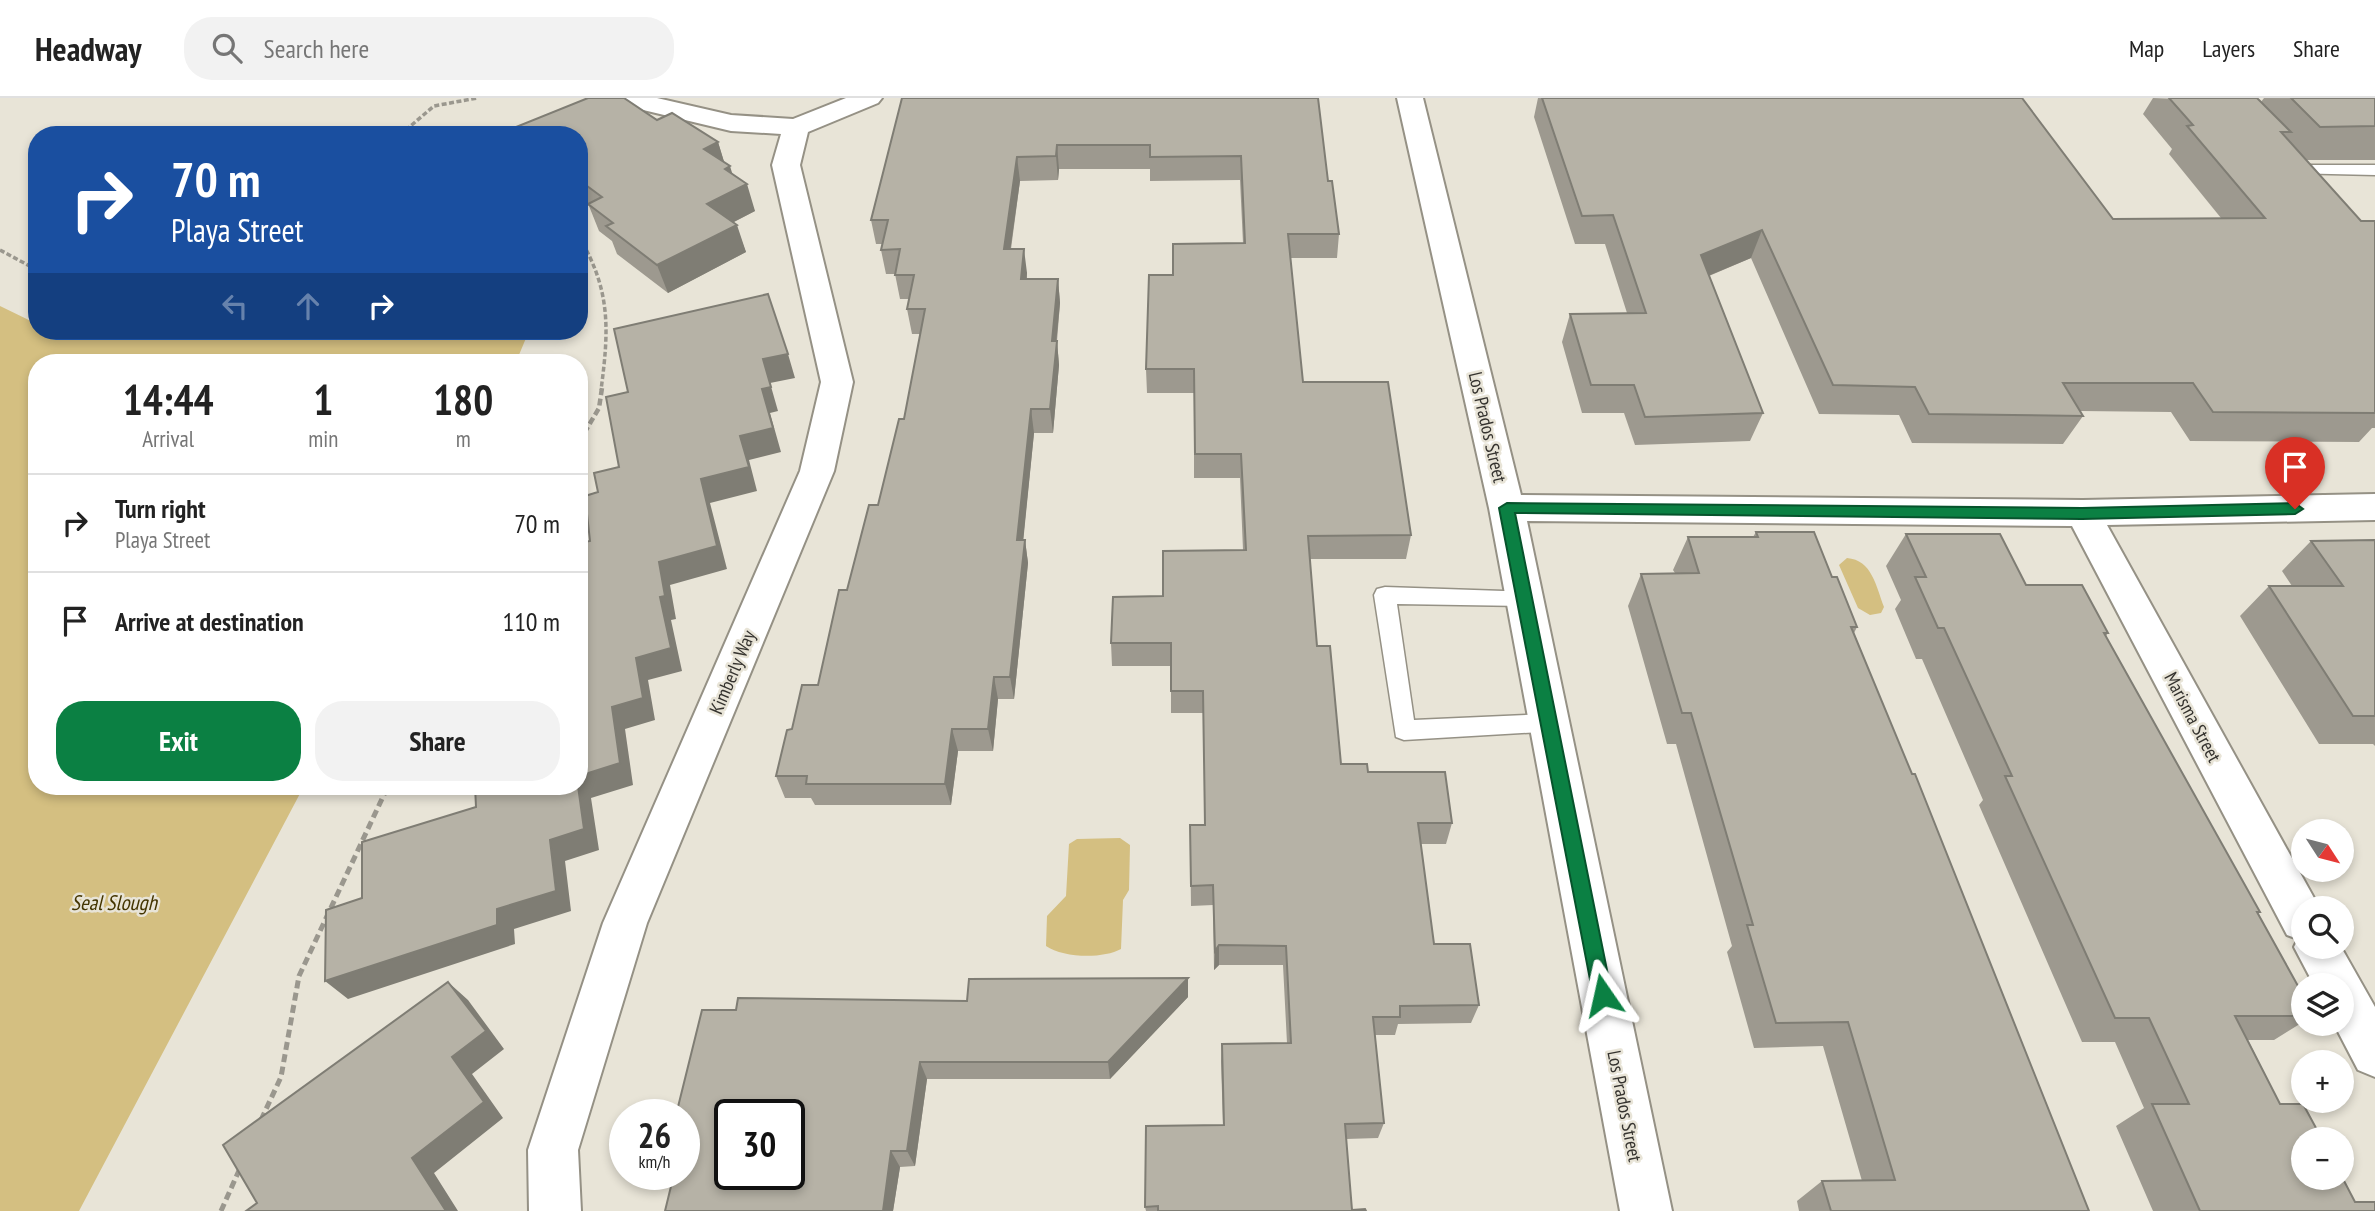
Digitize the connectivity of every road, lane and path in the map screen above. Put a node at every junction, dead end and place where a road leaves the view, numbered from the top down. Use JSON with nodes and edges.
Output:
{"nodes":[{"id":1,"x":477,"y":98,"type":"edge"},
{"id":2,"x":623,"y":98,"type":"edge"},
{"id":3,"x":869,"y":98,"type":"edge"},
{"id":4,"x":1410,"y":98,"type":"edge"},
{"id":5,"x":410,"y":126,"type":"edge"},
{"id":6,"x":796,"y":127,"type":"junction"},
{"id":7,"x":2375,"y":170,"type":"edge"},
{"id":8,"x":2313,"y":188,"type":"edge"},
{"id":9,"x":0,"y":250,"type":"edge"},
{"id":10,"x":588,"y":252,"type":"edge"},
{"id":11,"x":28,"y":265,"type":"edge"},
{"id":12,"x":588,"y":427,"type":"edge"},
{"id":13,"x":2375,"y":507,"type":"edge"},
{"id":14,"x":1507,"y":508,"type":"junction"},
{"id":15,"x":2082,"y":513,"type":"junction"},
{"id":16,"x":1524,"y":598,"type":"junction"},
{"id":17,"x":1549,"y":724,"type":"junction"},
{"id":18,"x":384,"y":795,"type":"edge"},
{"id":19,"x":2291,"y":899,"type":"edge"},
{"id":20,"x":2354,"y":1015,"type":"edge"},
{"id":21,"x":2375,"y":1054,"type":"edge"},
{"id":22,"x":259,"y":1126,"type":"edge"},
{"id":23,"x":242,"y":1162,"type":"edge"},
{"id":24,"x":220,"y":1211,"type":"edge"},
{"id":25,"x":555,"y":1211,"type":"edge"},
{"id":26,"x":1646,"y":1211,"type":"edge"}],
"edges":[{"from":1,"to":5,"type":"path"},
{"from":2,"to":6,"type":"street"},
{"from":3,"to":6,"type":"street"},
{"from":4,"to":14,"type":"street","name":"Los Prados Street"},
{"from":6,"to":25,"type":"street","name":"Kimberly Way"},
{"from":7,"to":8,"type":"lane"},
{"from":9,"to":11,"type":"path"},
{"from":10,"to":12,"type":"path"},
{"from":13,"to":15,"type":"street"},
{"from":14,"to":15,"type":"street"},
{"from":14,"to":16,"type":"street","name":"Los Prados Street"},
{"from":15,"to":19,"type":"street","name":"Marisma Street"},
{"from":16,"to":17,"type":"street","name":"Los Prados Street"},
{"from":16,"to":17,"type":"lane"},
{"from":17,"to":26,"type":"street","name":"Los Prados Street"},
{"from":18,"to":22,"type":"path"},
{"from":20,"to":21,"type":"street"},
{"from":23,"to":24,"type":"path"}]}
